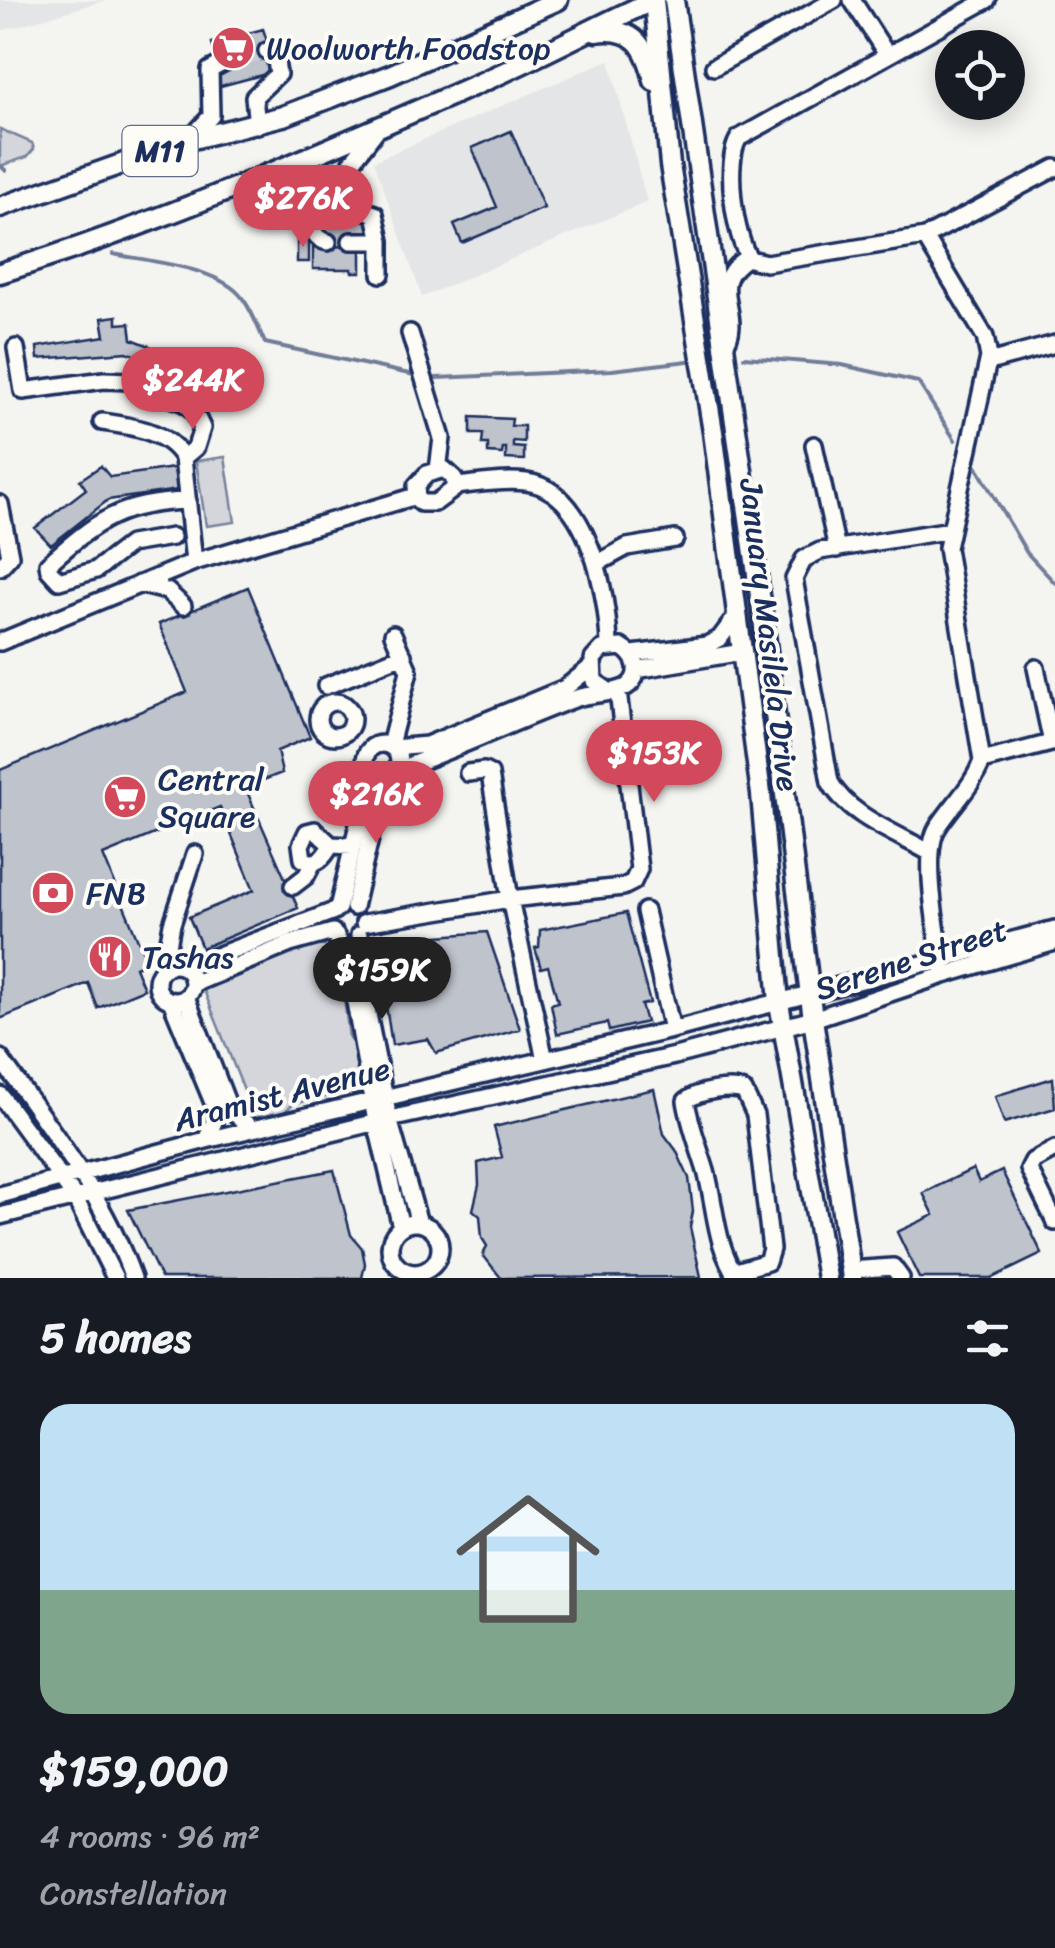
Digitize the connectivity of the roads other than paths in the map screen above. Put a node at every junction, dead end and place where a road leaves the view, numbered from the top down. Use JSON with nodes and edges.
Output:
{"nodes":[{"id":1,"x":558,"y":0,"type":"edge"},
{"id":2,"x":654,"y":0,"type":"edge"},
{"id":3,"x":674,"y":0,"type":"edge"},
{"id":4,"x":834,"y":0,"type":"edge"},
{"id":5,"x":852,"y":0,"type":"edge"},
{"id":6,"x":988,"y":0,"type":"edge"},
{"id":7,"x":576,"y":36,"type":"junction"},
{"id":8,"x":267,"y":51,"type":"dead end"},
{"id":9,"x":886,"y":53,"type":"junction"},
{"id":10,"x":225,"y":62,"type":"dead end"},
{"id":11,"x":714,"y":67,"type":"dead end"},
{"id":12,"x":256,"y":125,"type":"junction"},
{"id":13,"x":381,"y":125,"type":"junction"},
{"id":14,"x":189,"y":140,"type":"junction"},
{"id":15,"x":670,"y":165,"type":"junction"},
{"id":16,"x":1055,"y":168,"type":"edge"},
{"id":17,"x":268,"y":172,"type":"junction"},
{"id":18,"x":307,"y":204,"type":"junction"},
{"id":19,"x":344,"y":204,"type":"junction"},
{"id":20,"x":0,"y":207,"type":"edge"},
{"id":21,"x":925,"y":238,"type":"junction"},
{"id":22,"x":352,"y":241,"type":"dead end"},
{"id":23,"x":381,"y":241,"type":"junction"},
{"id":24,"x":328,"y":242,"type":"dead end"},
{"id":25,"x":748,"y":257,"type":"junction"},
{"id":26,"x":0,"y":273,"type":"edge"},
{"id":27,"x":380,"y":274,"type":"dead end"},
{"id":28,"x":410,"y":332,"type":"dead end"},
{"id":29,"x":1055,"y":344,"type":"edge"},
{"id":30,"x":16,"y":348,"type":"dead end"},
{"id":31,"x":723,"y":348,"type":"junction"},
{"id":32,"x":989,"y":362,"type":"junction"},
{"id":33,"x":102,"y":422,"type":"dead end"},
{"id":34,"x":737,"y":442,"type":"junction"},
{"id":35,"x":814,"y":445,"type":"dead end"},
{"id":36,"x":182,"y":458,"type":"junction"},
{"id":37,"x":438,"y":470,"type":"junction"},
{"id":38,"x":454,"y":486,"type":"junction"},
{"id":39,"x":416,"y":496,"type":"junction"},
{"id":40,"x":188,"y":501,"type":"junction"},
{"id":41,"x":0,"y":504,"type":"edge"},
{"id":42,"x":950,"y":530,"type":"junction"},
{"id":43,"x":172,"y":537,"type":"dead end"},
{"id":44,"x":675,"y":540,"type":"dead end"},
{"id":45,"x":837,"y":548,"type":"junction"},
{"id":46,"x":194,"y":562,"type":"junction"},
{"id":47,"x":596,"y":564,"type":"junction"},
{"id":48,"x":0,"y":567,"type":"edge"},
{"id":49,"x":139,"y":584,"type":"junction"},
{"id":50,"x":183,"y":606,"type":"dead end"},
{"id":51,"x":738,"y":614,"type":"junction"},
{"id":52,"x":393,"y":634,"type":"dead end"},
{"id":53,"x":0,"y":642,"type":"edge"},
{"id":54,"x":609,"y":646,"type":"junction"},
{"id":55,"x":742,"y":652,"type":"junction"},
{"id":56,"x":404,"y":659,"type":"junction"},
{"id":57,"x":634,"y":662,"type":"junction"},
{"id":58,"x":591,"y":666,"type":"junction"},
{"id":59,"x":1036,"y":668,"type":"dead end"},
{"id":60,"x":326,"y":686,"type":"dead end"},
{"id":61,"x":612,"y":690,"type":"junction"},
{"id":62,"x":348,"y":730,"type":"dead end"},
{"id":63,"x":1053,"y":742,"type":"edge"},
{"id":64,"x":383,"y":747,"type":"junction"},
{"id":65,"x":982,"y":761,"type":"junction"},
{"id":66,"x":468,"y":773,"type":"dead end"},
{"id":67,"x":384,"y":774,"type":"junction"},
{"id":68,"x":331,"y":844,"type":"junction"},
{"id":69,"x":353,"y":846,"type":"junction"},
{"id":70,"x":929,"y":852,"type":"junction"},
{"id":71,"x":195,"y":854,"type":"dead end"},
{"id":72,"x":313,"y":863,"type":"junction"},
{"id":73,"x":292,"y":886,"type":"dead end"},
{"id":74,"x":510,"y":899,"type":"junction"},
{"id":75,"x":342,"y":909,"type":"junction"},
{"id":76,"x":644,"y":911,"type":"dead end"},
{"id":77,"x":362,"y":928,"type":"junction"},
{"id":78,"x":1055,"y":929,"type":"edge"},
{"id":79,"x":335,"y":934,"type":"junction"},
{"id":80,"x":1055,"y":942,"type":"edge"},
{"id":81,"x":942,"y":967,"type":"junction"},
{"id":82,"x":164,"y":968,"type":"junction"},
{"id":83,"x":185,"y":968,"type":"junction"},
{"id":84,"x":183,"y":994,"type":"junction"},
{"id":85,"x":810,"y":994,"type":"junction"},
{"id":86,"x":778,"y":1003,"type":"junction"},
{"id":87,"x":814,"y":1019,"type":"junction"},
{"id":88,"x":783,"y":1027,"type":"junction"},
{"id":89,"x":672,"y":1030,"type":"junction"},
{"id":90,"x":0,"y":1058,"type":"edge"},
{"id":91,"x":544,"y":1060,"type":"junction"},
{"id":92,"x":0,"y":1094,"type":"edge"},
{"id":93,"x":379,"y":1099,"type":"junction"},
{"id":94,"x":383,"y":1121,"type":"junction"},
{"id":95,"x":252,"y":1129,"type":"junction"},
{"id":96,"x":206,"y":1140,"type":"junction"},
{"id":97,"x":1054,"y":1152,"type":"edge"},
{"id":98,"x":80,"y":1174,"type":"junction"},
{"id":99,"x":61,"y":1178,"type":"junction"},
{"id":100,"x":398,"y":1182,"type":"junction"},
{"id":101,"x":93,"y":1191,"type":"junction"},
{"id":102,"x":0,"y":1196,"type":"edge"},
{"id":103,"x":74,"y":1196,"type":"junction"},
{"id":104,"x":0,"y":1216,"type":"edge"},
{"id":105,"x":1055,"y":1222,"type":"edge"},
{"id":106,"x":418,"y":1223,"type":"junction"},
{"id":107,"x":401,"y":1227,"type":"junction"},
{"id":108,"x":765,"y":1270,"type":"edge"},
{"id":109,"x":851,"y":1274,"type":"edge"},
{"id":110,"x":736,"y":1275,"type":"edge"},
{"id":111,"x":115,"y":1278,"type":"edge"},
{"id":112,"x":133,"y":1278,"type":"edge"},
{"id":113,"x":827,"y":1278,"type":"edge"},
{"id":114,"x":900,"y":1278,"type":"edge"}],
"edges":[{"from":1,"to":12,"type":"main road","number":"M11"},
{"from":2,"to":7,"type":"main road","number":"M11"},
{"from":2,"to":15,"type":"main road","name":"January Masilela Drive"},
{"from":3,"to":31,"type":"main road","name":"January Masilela Drive"},
{"from":4,"to":11,"type":"street"},
{"from":5,"to":9,"type":"street"},
{"from":6,"to":9,"type":"street"},
{"from":7,"to":13,"type":"main road","number":"M11"},
{"from":7,"to":15,"type":"main road"},
{"from":8,"to":12,"type":"street"},
{"from":9,"to":25,"type":"street"},
{"from":10,"to":14,"type":"street"},
{"from":12,"to":14,"type":"main road","number":"M11"},
{"from":13,"to":17,"type":"main road","number":"M11"},
{"from":13,"to":19,"type":"street"},
{"from":14,"to":20,"type":"main road","number":"M11"},
{"from":15,"to":51,"type":"main road","name":"January Masilela Drive"},
{"from":16,"to":21,"type":"street"},
{"from":17,"to":18,"type":"street"},
{"from":17,"to":26,"type":"main road","number":"M11"},
{"from":18,"to":19,"type":"street"},
{"from":18,"to":24,"type":"street"},
{"from":19,"to":23,"type":"street"},
{"from":21,"to":25,"type":"street"},
{"from":21,"to":32,"type":"street"},
{"from":22,"to":23,"type":"street"},
{"from":23,"to":27,"type":"street"},
{"from":25,"to":31,"type":"street"},
{"from":28,"to":37,"type":"street"},
{"from":29,"to":32,"type":"street"},
{"from":30,"to":36,"type":"street"},
{"from":31,"to":34,"type":"main road","name":"January Masilela Drive"},
{"from":32,"to":42,"type":"street"},
{"from":33,"to":36,"type":"street"},
{"from":34,"to":55,"type":"main road"},
{"from":34,"to":85,"type":"main road","name":"January Masilela Drive"},
{"from":35,"to":45,"type":"street"},
{"from":36,"to":40,"type":"street"},
{"from":37,"to":38,"type":"street"},
{"from":37,"to":39,"type":"street"},
{"from":38,"to":39,"type":"street"},
{"from":38,"to":47,"type":"street"},
{"from":39,"to":46,"type":"street"},
{"from":40,"to":43,"type":"street"},
{"from":40,"to":46,"type":"street"},
{"from":41,"to":48,"type":"street"},
{"from":42,"to":45,"type":"street"},
{"from":42,"to":65,"type":"street"},
{"from":44,"to":47,"type":"street"},
{"from":45,"to":70,"type":"street"},
{"from":46,"to":49,"type":"street"},
{"from":47,"to":54,"type":"street"},
{"from":49,"to":50,"type":"street"},
{"from":49,"to":53,"type":"street"},
{"from":51,"to":55,"type":"main road","name":"January Masilela Drive"},
{"from":51,"to":57,"type":"street"},
{"from":52,"to":56,"type":"street"},
{"from":54,"to":57,"type":"street"},
{"from":54,"to":58,"type":"street"},
{"from":55,"to":57,"type":"street"},
{"from":55,"to":86,"type":"main road","name":"January Masilela Drive"},
{"from":56,"to":60,"type":"street"},
{"from":56,"to":64,"type":"street"},
{"from":57,"to":61,"type":"street"},
{"from":58,"to":61,"type":"street"},
{"from":58,"to":64,"type":"street"},
{"from":59,"to":63,"type":"street"},
{"from":61,"to":67,"type":"street"},
{"from":61,"to":74,"type":"street"},
{"from":62,"to":64,"type":"street"},
{"from":63,"to":65,"type":"street"},
{"from":64,"to":67,"type":"street"},
{"from":64,"to":67,"type":"street"},
{"from":65,"to":70,"type":"street"},
{"from":66,"to":74,"type":"street"},
{"from":67,"to":69,"type":"street"},
{"from":67,"to":75,"type":"street"},
{"from":68,"to":69,"type":"street"},
{"from":68,"to":72,"type":"street"},
{"from":68,"to":72,"type":"street"},
{"from":69,"to":75,"type":"street"},
{"from":70,"to":81,"type":"street"},
{"from":71,"to":82,"type":"street"},
{"from":72,"to":73,"type":"street"},
{"from":74,"to":77,"type":"street"},
{"from":74,"to":91,"type":"street"},
{"from":75,"to":77,"type":"street"},
{"from":75,"to":79,"type":"street"},
{"from":75,"to":83,"type":"street"},
{"from":76,"to":89,"type":"street"},
{"from":77,"to":79,"type":"street"},
{"from":77,"to":93,"type":"street"},
{"from":78,"to":81,"type":"street","name":"Serene Street"},
{"from":79,"to":84,"type":"street"},
{"from":79,"to":93,"type":"street"},
{"from":80,"to":81,"type":"street","name":"Serene Street"},
{"from":81,"to":85,"type":"street","name":"Serene Street"},
{"from":81,"to":87,"type":"street","name":"Serene Street"},
{"from":82,"to":83,"type":"street"},
{"from":82,"to":84,"type":"street"},
{"from":83,"to":84,"type":"street"},
{"from":84,"to":95,"type":"street"},
{"from":84,"to":96,"type":"street"},
{"from":85,"to":86,"type":"street","name":"Aramist Avenue"},
{"from":85,"to":87,"type":"main road","name":"January Masilela Drive"},
{"from":86,"to":88,"type":"main road","name":"January Masilela Drive"},
{"from":86,"to":89,"type":"street","name":"Aramist Avenue"},
{"from":87,"to":88,"type":"street","name":"Serene Street"},
{"from":87,"to":109,"type":"main road","name":"January Masilela Drive"},
{"from":88,"to":94,"type":"street","name":"Aramist Avenue"},
{"from":88,"to":113,"type":"main road","name":"January Masilela Drive"},
{"from":89,"to":91,"type":"street","name":"Aramist Avenue"},
{"from":90,"to":98,"type":"street"},
{"from":91,"to":93,"type":"street","name":"Aramist Avenue"},
{"from":92,"to":99,"type":"street"},
{"from":93,"to":94,"type":"street"},
{"from":93,"to":95,"type":"street","name":"Aramist Avenue"},
{"from":94,"to":100,"type":"street"},
{"from":94,"to":101,"type":"street","name":"Aramist Avenue"},
{"from":95,"to":96,"type":"street","name":"Aramist Avenue"},
{"from":96,"to":98,"type":"street","name":"Aramist Avenue"},
{"from":97,"to":105,"type":"street"},
{"from":98,"to":99,"type":"street","name":"Aramist Avenue"},
{"from":98,"to":101,"type":"street"},
{"from":99,"to":102,"type":"street","name":"Aramist Avenue"},
{"from":99,"to":103,"type":"street"},
{"from":100,"to":106,"type":"street"},
{"from":100,"to":107,"type":"street"},
{"from":101,"to":103,"type":"street","name":"Aramist Avenue"},
{"from":101,"to":112,"type":"street"},
{"from":103,"to":104,"type":"street","name":"Aramist Avenue"},
{"from":103,"to":111,"type":"street"},
{"from":106,"to":107,"type":"street"},
{"from":106,"to":107,"type":"street"},
{"from":108,"to":110,"type":"street"},
{"from":108,"to":110,"type":"street"},
{"from":109,"to":114,"type":"street"}]}
